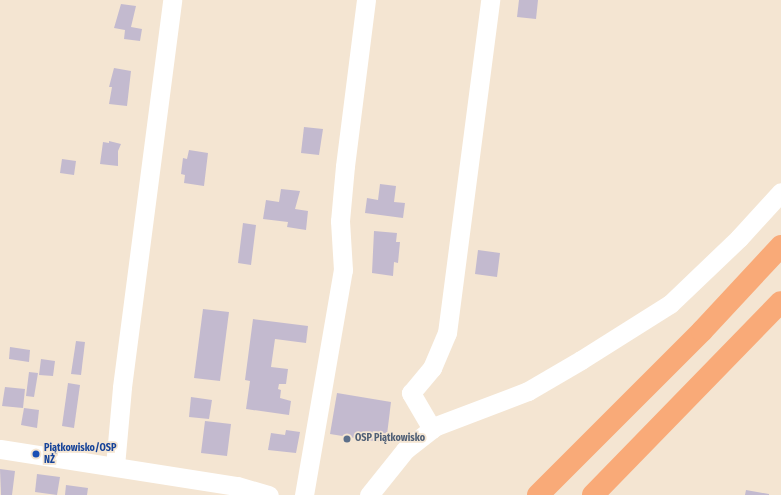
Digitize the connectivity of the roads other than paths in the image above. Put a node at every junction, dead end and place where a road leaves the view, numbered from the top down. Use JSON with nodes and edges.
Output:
{"nodes":[{"id":1,"x":172,"y":0,"type":"edge"},
{"id":2,"x":366,"y":0,"type":"edge"},
{"id":3,"x":490,"y":0,"type":"edge"},
{"id":4,"x":781,"y":192,"type":"edge"},
{"id":5,"x":781,"y":246,"type":"edge"},
{"id":6,"x":781,"y":302,"type":"edge"},
{"id":7,"x":432,"y":429,"type":"junction"},
{"id":8,"x":0,"y":449,"type":"edge"},
{"id":9,"x":115,"y":466,"type":"junction"},
{"id":10,"x":269,"y":495,"type":"edge"},
{"id":11,"x":304,"y":495,"type":"edge"},
{"id":12,"x":370,"y":495,"type":"edge"},
{"id":13,"x":538,"y":495,"type":"edge"},
{"id":14,"x":593,"y":495,"type":"edge"}],
"edges":[{"from":1,"to":9,"type":"street"},
{"from":2,"to":11,"type":"street"},
{"from":3,"to":7,"type":"street"},
{"from":4,"to":7,"type":"street"},
{"from":5,"to":13,"type":"highway"},
{"from":6,"to":14,"type":"highway"},
{"from":7,"to":12,"type":"street"},
{"from":8,"to":9,"type":"street"},
{"from":9,"to":10,"type":"street"}]}
